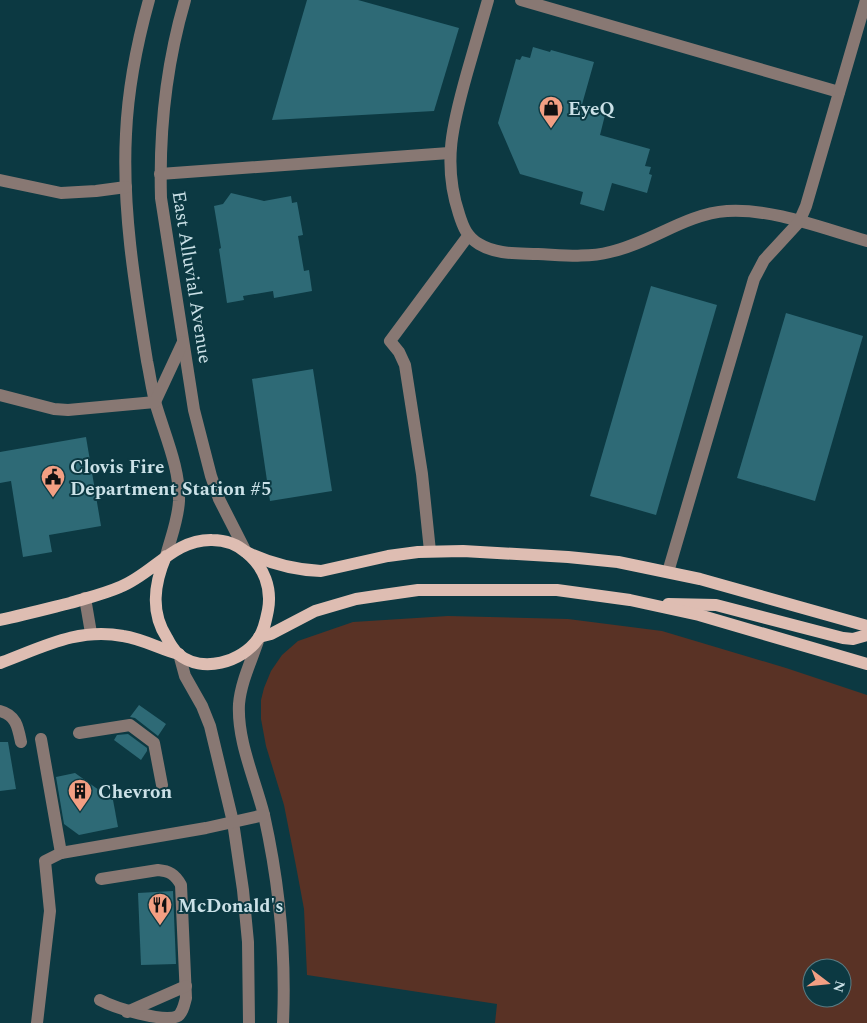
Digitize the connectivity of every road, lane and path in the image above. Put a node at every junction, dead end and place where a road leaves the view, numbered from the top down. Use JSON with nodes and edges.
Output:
{"nodes":[{"id":1,"x":149,"y":0,"type":"edge"},
{"id":2,"x":185,"y":0,"type":"edge"},
{"id":3,"x":488,"y":0,"type":"edge"},
{"id":4,"x":521,"y":0,"type":"edge"},
{"id":5,"x":866,"y":0,"type":"edge"},
{"id":6,"x":839,"y":92,"type":"junction"},
{"id":7,"x":449,"y":153,"type":"junction"},
{"id":8,"x":160,"y":174,"type":"junction"},
{"id":9,"x":0,"y":180,"type":"edge"},
{"id":10,"x":126,"y":187,"type":"junction"},
{"id":11,"x":799,"y":222,"type":"junction"},
{"id":12,"x":468,"y":236,"type":"junction"},
{"id":13,"x":867,"y":242,"type":"edge"},
{"id":14,"x":184,"y":342,"type":"junction"},
{"id":15,"x":0,"y":395,"type":"edge"},
{"id":16,"x":155,"y":402,"type":"junction"},
{"id":17,"x":430,"y":551,"type":"junction"},
{"id":18,"x":246,"y":552,"type":"junction"},
{"id":19,"x":166,"y":556,"type":"junction"},
{"id":20,"x":668,"y":572,"type":"junction"},
{"id":21,"x":85,"y":598,"type":"junction"},
{"id":22,"x":648,"y":604,"type":"junction"},
{"id":23,"x":0,"y":620,"type":"edge"},
{"id":24,"x":867,"y":626,"type":"edge"},
{"id":25,"x":91,"y":633,"type":"junction"},
{"id":26,"x":867,"y":635,"type":"edge"},
{"id":27,"x":259,"y":638,"type":"junction"},
{"id":28,"x":179,"y":654,"type":"junction"},
{"id":29,"x":0,"y":663,"type":"edge"},
{"id":30,"x":867,"y":664,"type":"edge"},
{"id":31,"x":0,"y":710,"type":"edge"},
{"id":32,"x":79,"y":733,"type":"dead end"},
{"id":33,"x":41,"y":739,"type":"dead end"},
{"id":34,"x":21,"y":742,"type":"dead end"},
{"id":35,"x":162,"y":785,"type":"dead end"},
{"id":36,"x":264,"y":815,"type":"junction"},
{"id":37,"x":233,"y":822,"type":"junction"},
{"id":38,"x":61,"y":853,"type":"junction"},
{"id":39,"x":100,"y":879,"type":"dead end"},
{"id":40,"x":186,"y":986,"type":"junction"},
{"id":41,"x":100,"y":1000,"type":"dead end"},
{"id":42,"x":127,"y":1012,"type":"junction"},
{"id":43,"x":37,"y":1023,"type":"edge"},
{"id":44,"x":249,"y":1023,"type":"edge"},
{"id":45,"x":283,"y":1023,"type":"edge"}],
"edges":[{"from":1,"to":10,"type":"street"},
{"from":2,"to":8,"type":"street","name":"East Alluvial Avenue"},
{"from":3,"to":7,"type":"street"},
{"from":4,"to":6,"type":"street"},
{"from":5,"to":6,"type":"street"},
{"from":6,"to":11,"type":"street"},
{"from":7,"to":8,"type":"street"},
{"from":7,"to":12,"type":"street"},
{"from":8,"to":14,"type":"street","name":"East Alluvial Avenue"},
{"from":9,"to":10,"type":"street"},
{"from":10,"to":16,"type":"street"},
{"from":11,"to":12,"type":"street"},
{"from":11,"to":13,"type":"street"},
{"from":11,"to":20,"type":"street"},
{"from":12,"to":17,"type":"street"},
{"from":14,"to":16,"type":"street"},
{"from":14,"to":18,"type":"street","name":"East Alluvial Avenue"},
{"from":15,"to":16,"type":"street"},
{"from":16,"to":19,"type":"street"},
{"from":17,"to":18,"type":"main road"},
{"from":17,"to":20,"type":"main road"},
{"from":18,"to":19,"type":"main road"},
{"from":18,"to":27,"type":"main road"},
{"from":19,"to":21,"type":"main road"},
{"from":19,"to":28,"type":"main road"},
{"from":20,"to":24,"type":"main road"},
{"from":21,"to":23,"type":"main road"},
{"from":21,"to":25,"type":"street"},
{"from":22,"to":26,"type":"main road"},
{"from":22,"to":27,"type":"main road"},
{"from":22,"to":30,"type":"main road"},
{"from":25,"to":28,"type":"main road"},
{"from":25,"to":29,"type":"main road"},
{"from":27,"to":28,"type":"main road"},
{"from":27,"to":36,"type":"street"},
{"from":28,"to":37,"type":"street"},
{"from":31,"to":34,"type":"street"},
{"from":32,"to":35,"type":"street"},
{"from":33,"to":38,"type":"street"},
{"from":36,"to":37,"type":"street"},
{"from":36,"to":45,"type":"street"},
{"from":37,"to":38,"type":"street"},
{"from":37,"to":44,"type":"street"},
{"from":38,"to":43,"type":"street"},
{"from":39,"to":40,"type":"street"},
{"from":40,"to":42,"type":"street"},
{"from":40,"to":42,"type":"street"},
{"from":41,"to":42,"type":"street"}]}
